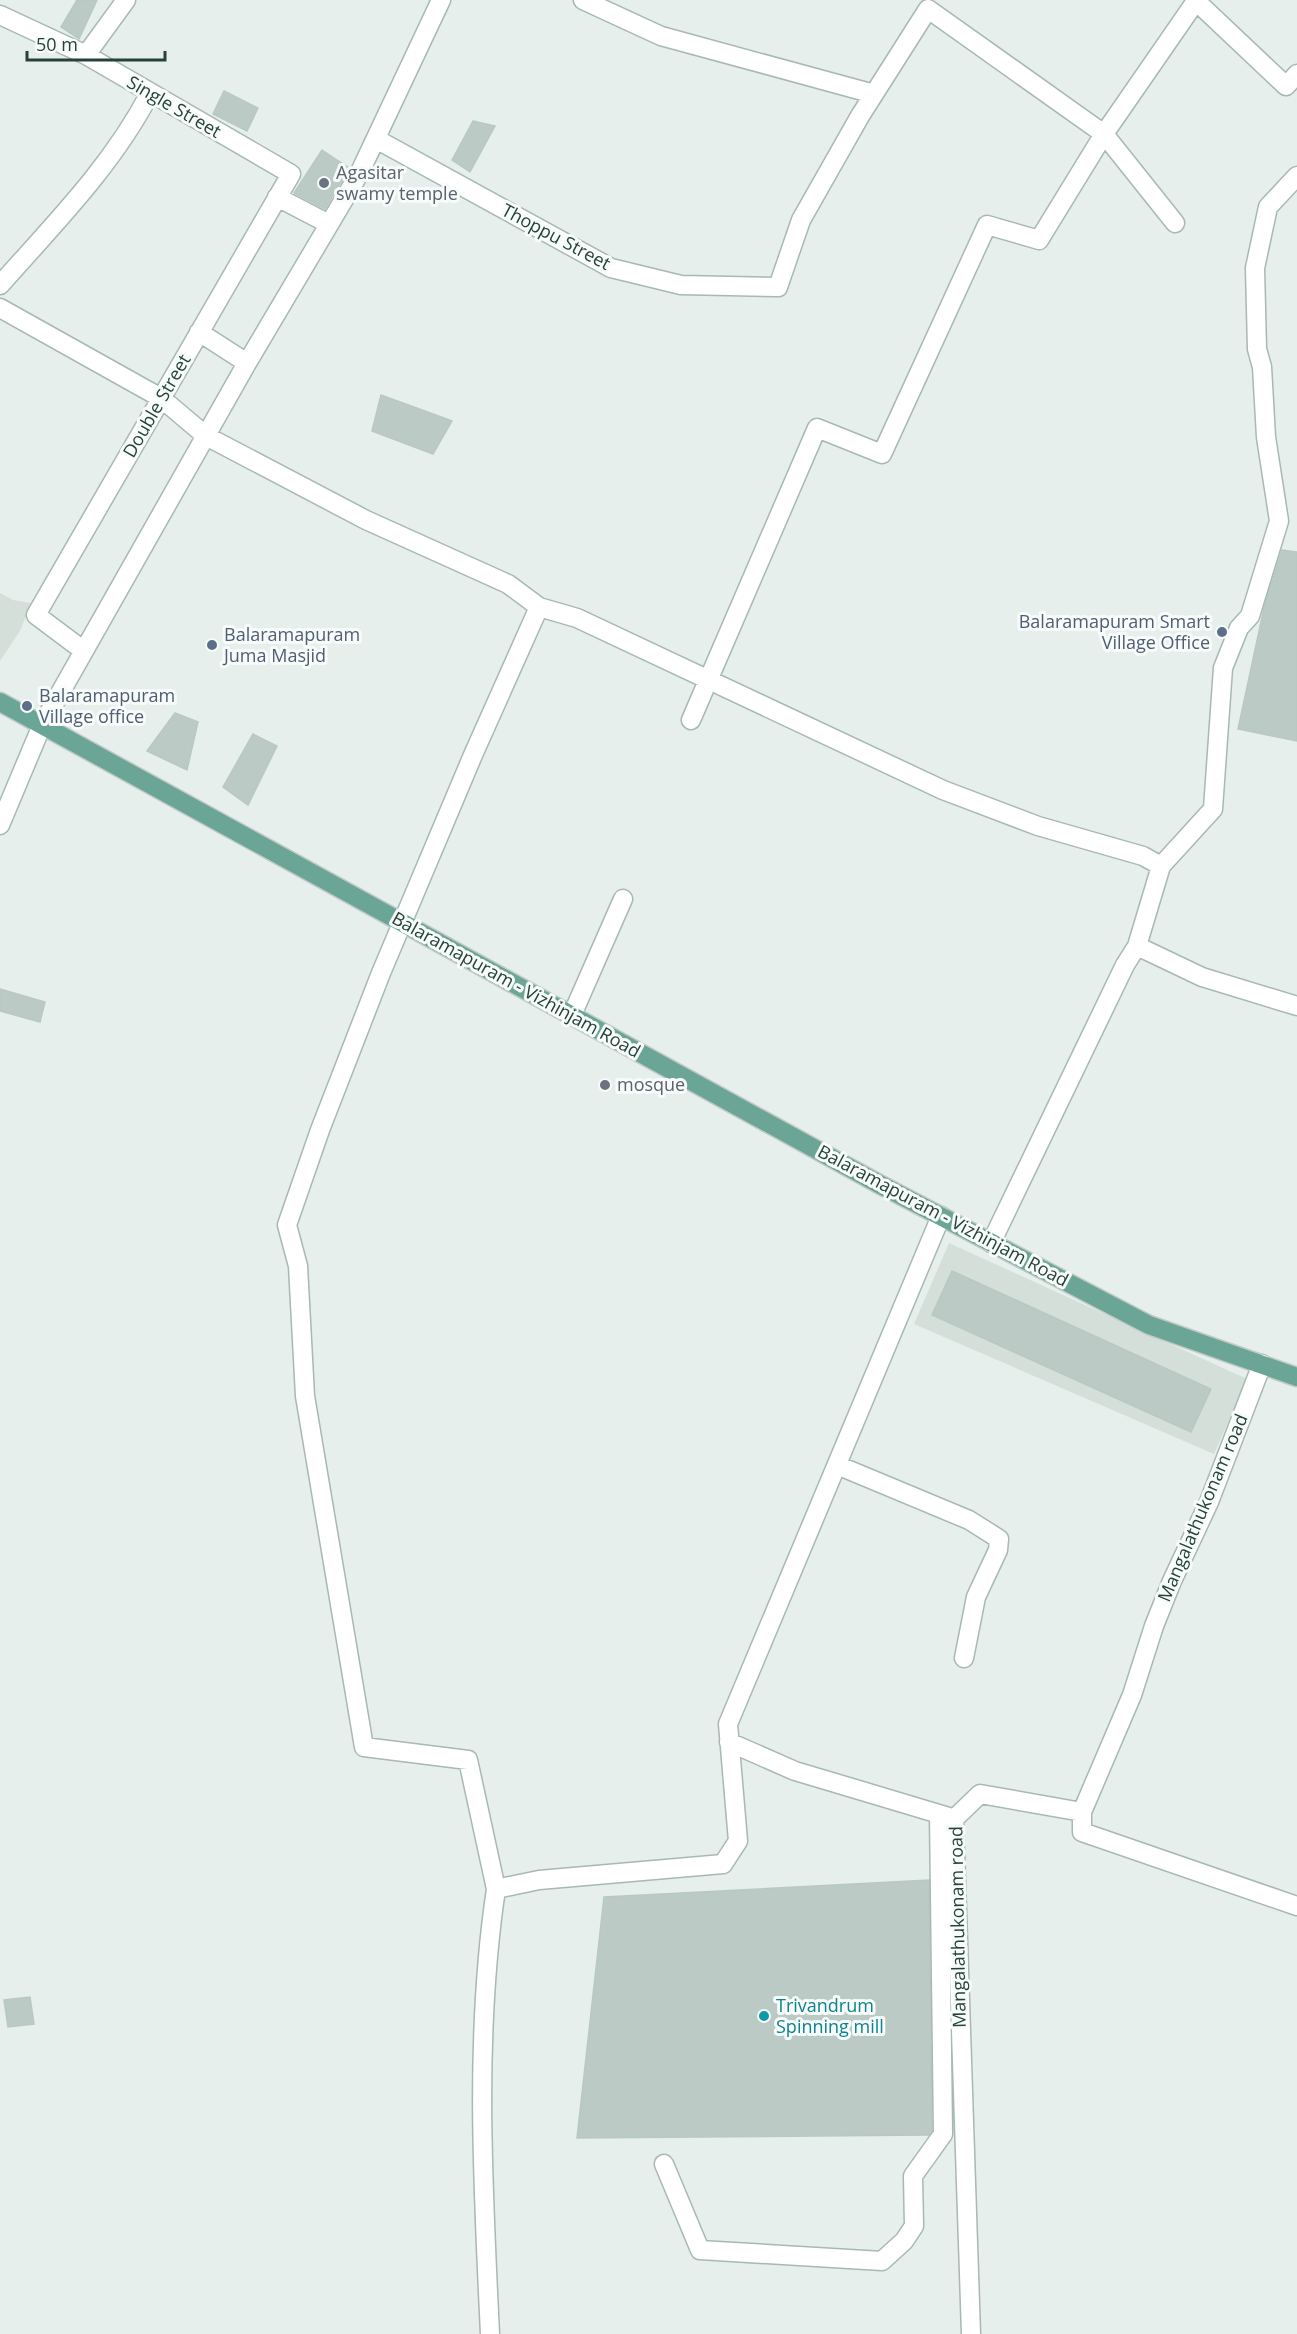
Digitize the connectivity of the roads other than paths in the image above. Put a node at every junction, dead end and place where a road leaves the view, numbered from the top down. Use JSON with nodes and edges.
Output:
{"nodes":[{"id":1,"x":126,"y":0,"type":"edge"},
{"id":2,"x":441,"y":0,"type":"edge"},
{"id":3,"x":583,"y":0,"type":"edge"},
{"id":4,"x":1196,"y":1,"type":"edge"},
{"id":5,"x":0,"y":15,"type":"edge"},
{"id":6,"x":86,"y":55,"type":"junction"},
{"id":7,"x":1294,"y":87,"type":"edge"},
{"id":8,"x":150,"y":93,"type":"junction"},
{"id":9,"x":874,"y":94,"type":"junction"},
{"id":10,"x":1104,"y":134,"type":"junction"},
{"id":11,"x":376,"y":139,"type":"junction"},
{"id":12,"x":1297,"y":176,"type":"edge"},
{"id":13,"x":277,"y":197,"type":"junction"},
{"id":14,"x":1175,"y":223,"type":"dead end"},
{"id":15,"x":329,"y":224,"type":"junction"},
{"id":16,"x":0,"y":285,"type":"edge"},
{"id":17,"x":0,"y":308,"type":"edge"},
{"id":18,"x":199,"y":332,"type":"junction"},
{"id":19,"x":247,"y":363,"type":"junction"},
{"id":20,"x":161,"y":398,"type":"junction"},
{"id":21,"x":206,"y":436,"type":"junction"},
{"id":22,"x":1288,"y":523,"type":"edge"},
{"id":23,"x":539,"y":607,"type":"junction"},
{"id":24,"x":84,"y":651,"type":"junction"},
{"id":25,"x":708,"y":679,"type":"junction"},
{"id":26,"x":0,"y":702,"type":"edge"},
{"id":27,"x":691,"y":720,"type":"dead end"},
{"id":28,"x":42,"y":725,"type":"junction"},
{"id":29,"x":0,"y":825,"type":"edge"},
{"id":30,"x":1161,"y":866,"type":"junction"},
{"id":31,"x":623,"y":899,"type":"dead end"},
{"id":32,"x":402,"y":922,"type":"junction"},
{"id":33,"x":1137,"y":946,"type":"junction"},
{"id":34,"x":1297,"y":1006,"type":"edge"},
{"id":35,"x":572,"y":1015,"type":"junction"},
{"id":36,"x":941,"y":1216,"type":"junction"},
{"id":37,"x":991,"y":1243,"type":"junction"},
{"id":38,"x":1262,"y":1364,"type":"junction"},
{"id":39,"x":1297,"y":1377,"type":"edge"},
{"id":40,"x":837,"y":1465,"type":"junction"},
{"id":41,"x":964,"y":1658,"type":"dead end"},
{"id":42,"x":729,"y":1742,"type":"junction"},
{"id":43,"x":1082,"y":1812,"type":"junction"},
{"id":44,"x":946,"y":1816,"type":"junction"},
{"id":45,"x":496,"y":1889,"type":"junction"},
{"id":46,"x":1297,"y":1906,"type":"edge"},
{"id":47,"x":664,"y":2164,"type":"dead end"},
{"id":48,"x":490,"y":2334,"type":"edge"},
{"id":49,"x":971,"y":2334,"type":"edge"}],
"edges":[{"from":1,"to":6,"type":"street"},
{"from":2,"to":11,"type":"street"},
{"from":3,"to":9,"type":"street"},
{"from":4,"to":7,"type":"street"},
{"from":4,"to":10,"type":"street"},
{"from":5,"to":6,"type":"street","name":"Single Street"},
{"from":6,"to":8,"type":"street","name":"Single Street"},
{"from":8,"to":13,"type":"street","name":"Single Street"},
{"from":8,"to":16,"type":"street"},
{"from":9,"to":10,"type":"street"},
{"from":9,"to":11,"type":"street","name":"Thoppu Street"},
{"from":10,"to":14,"type":"street"},
{"from":10,"to":25,"type":"street"},
{"from":11,"to":15,"type":"street"},
{"from":12,"to":22,"type":"street"},
{"from":13,"to":15,"type":"street"},
{"from":13,"to":18,"type":"street","name":"Double Street"},
{"from":15,"to":19,"type":"street"},
{"from":17,"to":20,"type":"street"},
{"from":18,"to":19,"type":"street"},
{"from":18,"to":20,"type":"street","name":"Double Street"},
{"from":19,"to":21,"type":"street"},
{"from":20,"to":21,"type":"street"},
{"from":20,"to":24,"type":"street","name":"Double Street"},
{"from":21,"to":23,"type":"street"},
{"from":21,"to":24,"type":"street"},
{"from":22,"to":30,"type":"street"},
{"from":23,"to":25,"type":"street"},
{"from":23,"to":32,"type":"street"},
{"from":24,"to":28,"type":"street"},
{"from":25,"to":27,"type":"street"},
{"from":25,"to":30,"type":"street"},
{"from":26,"to":28,"type":"main road","name":"Balaramapuram - Vizhinjam Road"},
{"from":28,"to":29,"type":"street"},
{"from":28,"to":32,"type":"main road","name":"Balaramapuram - Vizhinjam Road"},
{"from":30,"to":33,"type":"street"},
{"from":31,"to":35,"type":"street"},
{"from":32,"to":35,"type":"main road","name":"Balaramapuram - Vizhinjam Road"},
{"from":32,"to":45,"type":"street"},
{"from":33,"to":34,"type":"street"},
{"from":33,"to":37,"type":"street"},
{"from":35,"to":36,"type":"main road","name":"Balaramapuram - Vizhinjam Road"},
{"from":36,"to":37,"type":"main road","name":"Balaramapuram - Vizhinjam Road"},
{"from":36,"to":40,"type":"street"},
{"from":37,"to":38,"type":"main road","name":"Balaramapuram - Vizhinjam Road"},
{"from":38,"to":39,"type":"main road","name":"Balaramapuram - Vizhinjam Road"},
{"from":38,"to":43,"type":"street","name":"Mangalathukonam road"},
{"from":40,"to":41,"type":"street"},
{"from":40,"to":42,"type":"street"},
{"from":42,"to":44,"type":"street"},
{"from":42,"to":45,"type":"street"},
{"from":43,"to":44,"type":"street","name":"Mangalathukonam road"},
{"from":43,"to":46,"type":"street"},
{"from":44,"to":47,"type":"street"},
{"from":44,"to":49,"type":"street","name":"Mangalathukonam road"},
{"from":45,"to":48,"type":"street"}]}
